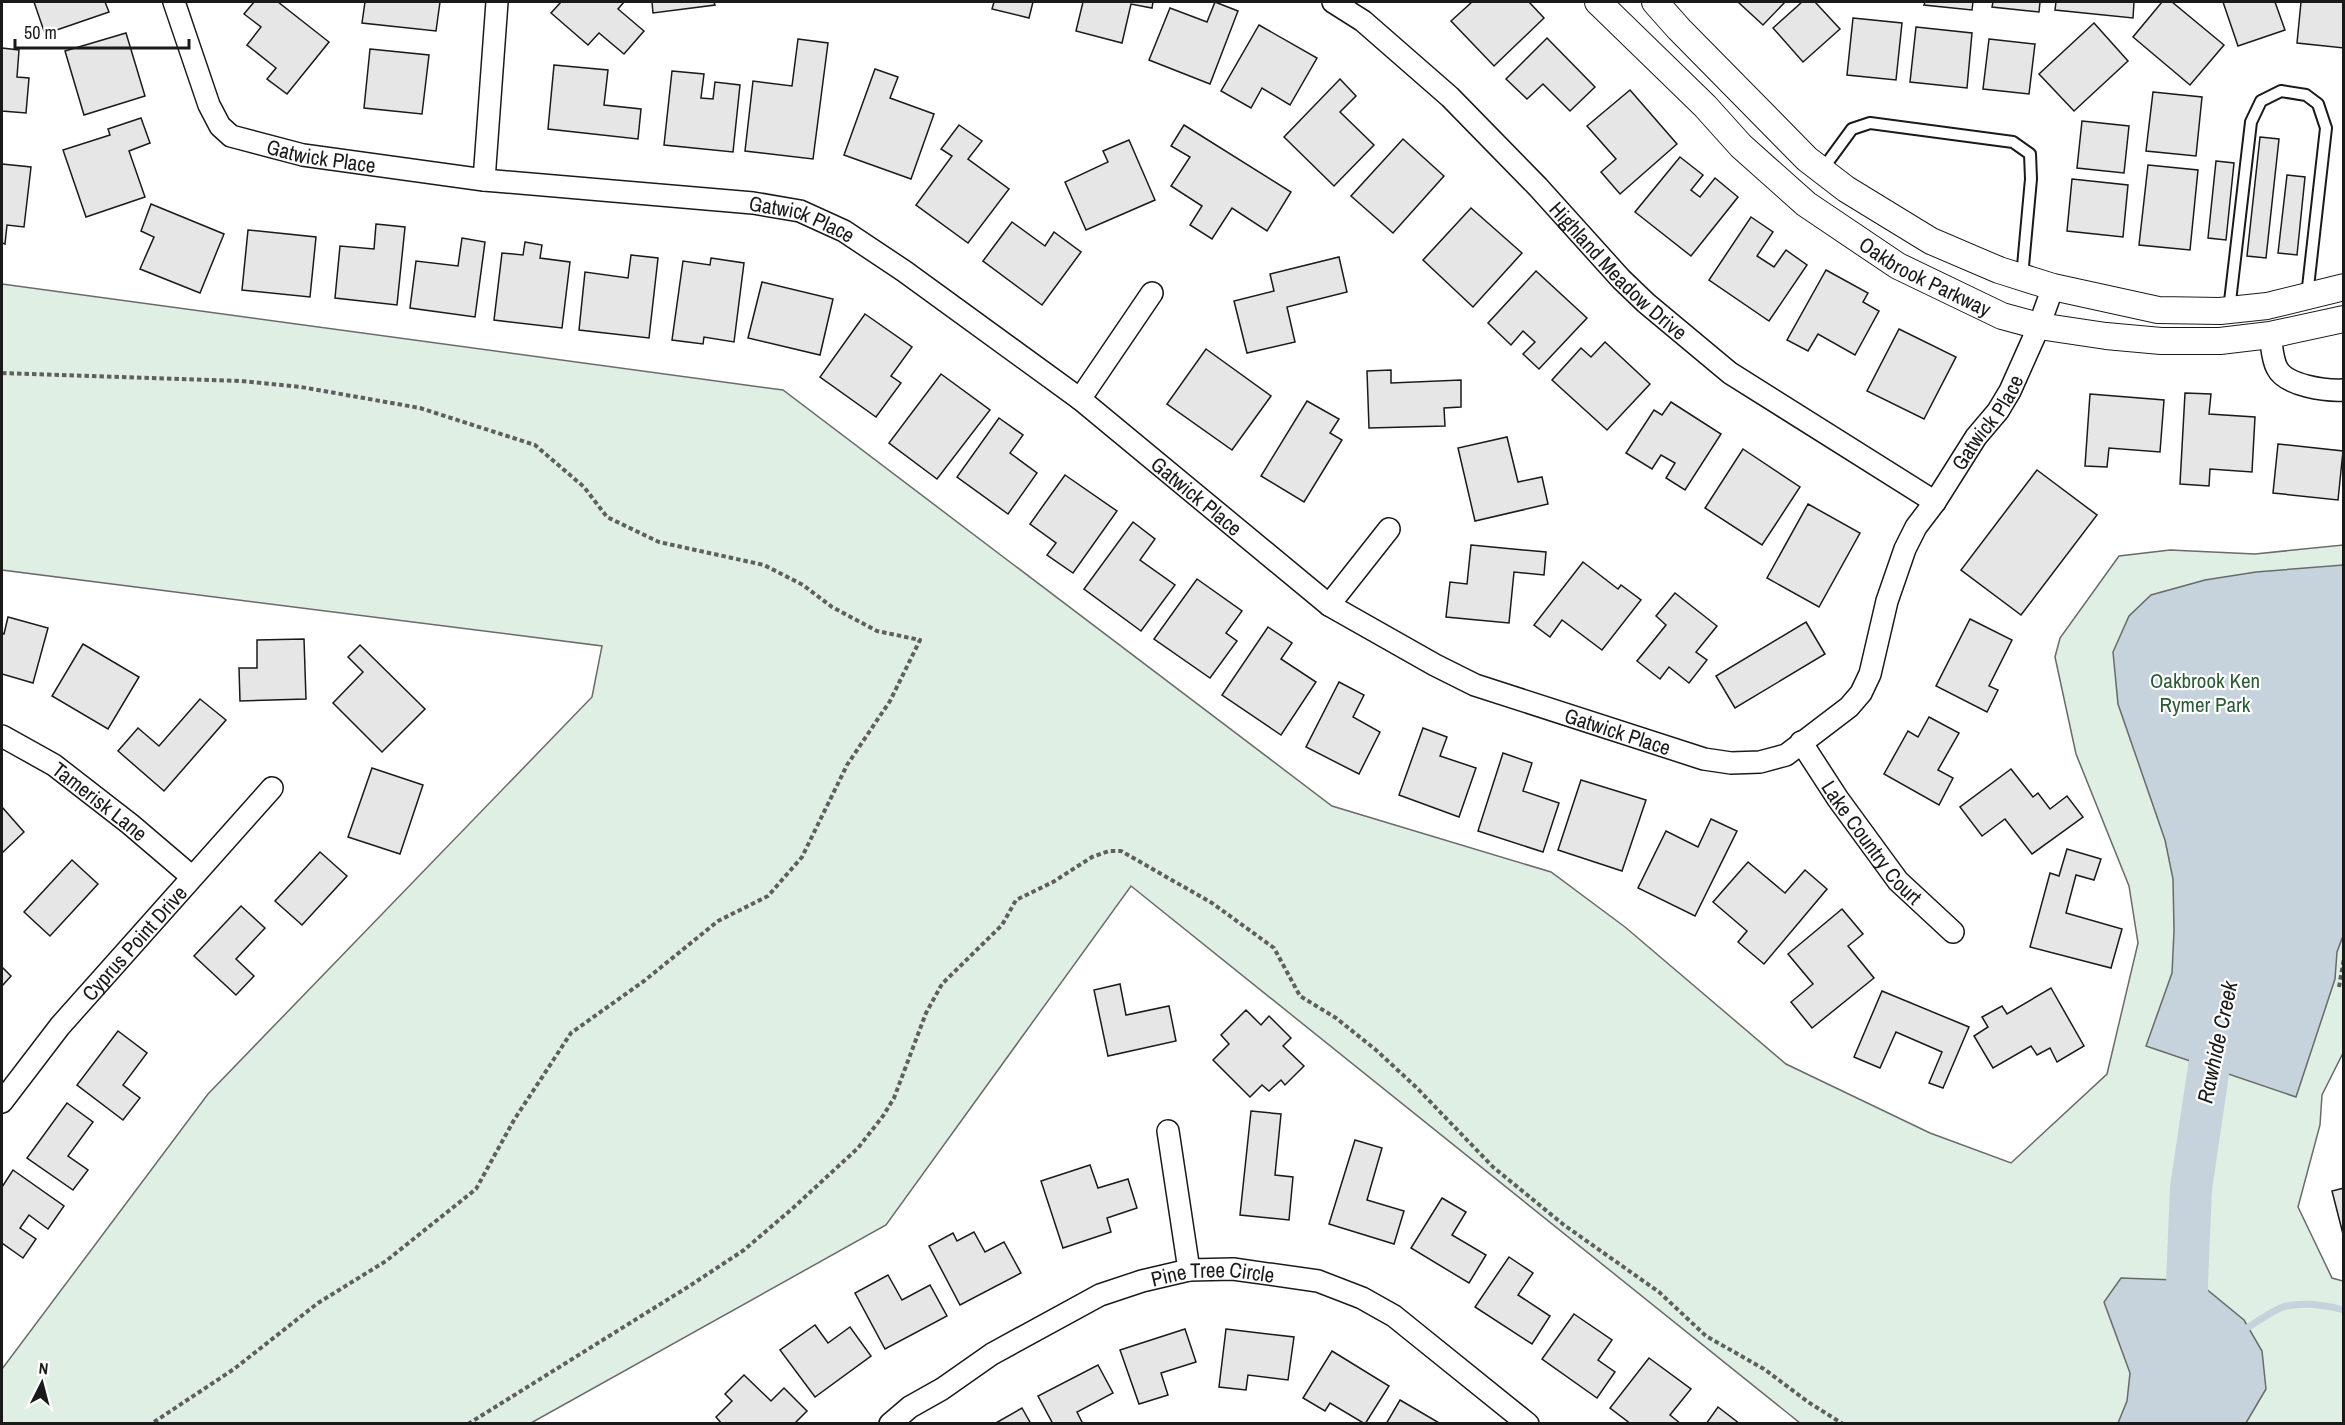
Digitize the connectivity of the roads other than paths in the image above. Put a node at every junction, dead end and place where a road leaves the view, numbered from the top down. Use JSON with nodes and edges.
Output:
{"nodes":[{"id":1,"x":174,"y":2,"type":"edge"},
{"id":2,"x":497,"y":2,"type":"edge"},
{"id":3,"x":1333,"y":2,"type":"edge"},
{"id":4,"x":1655,"y":2,"type":"edge"},
{"id":5,"x":1605,"y":4,"type":"edge"},
{"id":6,"x":1822,"y":170,"type":"junction"},
{"id":7,"x":484,"y":180,"type":"junction"},
{"id":8,"x":2022,"y":277,"type":"junction"},
{"id":9,"x":2053,"y":287,"type":"junction"},
{"id":10,"x":2343,"y":287,"type":"edge"},
{"id":11,"x":1152,"y":293,"type":"dead end"},
{"id":12,"x":2307,"y":296,"type":"junction"},
{"id":13,"x":2229,"y":310,"type":"junction"},
{"id":14,"x":2343,"y":319,"type":"edge"},
{"id":15,"x":2040,"y":326,"type":"junction"},
{"id":16,"x":2270,"y":335,"type":"junction"},
{"id":17,"x":2343,"y":390,"type":"edge"},
{"id":18,"x":1080,"y":399,"type":"junction"},
{"id":19,"x":1935,"y":502,"type":"junction"},
{"id":20,"x":1389,"y":529,"type":"dead end"},
{"id":21,"x":1329,"y":605,"type":"junction"},
{"id":22,"x":2,"y":736,"type":"edge"},
{"id":23,"x":1801,"y":742,"type":"junction"},
{"id":24,"x":272,"y":788,"type":"dead end"},
{"id":25,"x":191,"y":876,"type":"junction"},
{"id":26,"x":1953,"y":932,"type":"dead end"},
{"id":27,"x":2,"y":1102,"type":"edge"},
{"id":28,"x":1168,"y":1131,"type":"dead end"},
{"id":29,"x":1189,"y":1270,"type":"junction"},
{"id":30,"x":890,"y":1424,"type":"edge"},
{"id":31,"x":1528,"y":1424,"type":"edge"}],
"edges":[{"from":1,"to":7,"type":"street","name":"Gatwick Place"},
{"from":2,"to":7,"type":"street"},
{"from":3,"to":19,"type":"street","name":"Highland Meadow Drive"},
{"from":4,"to":6,"type":"street","name":"Oakbrook Parkway"},
{"from":5,"to":15,"type":"street","name":"Oakbrook Parkway"},
{"from":6,"to":8,"type":"street","name":"Oakbrook Parkway"},
{"from":6,"to":8,"type":"lane"},
{"from":7,"to":18,"type":"street","name":"Gatwick Place"},
{"from":8,"to":9,"type":"street","name":"Oakbrook Parkway"},
{"from":9,"to":13,"type":"street","name":"Oakbrook Parkway"},
{"from":9,"to":15,"type":"street","name":"Gatwick Place"},
{"from":10,"to":12,"type":"street","name":"Oakbrook Parkway"},
{"from":11,"to":18,"type":"street"},
{"from":12,"to":13,"type":"street","name":"Oakbrook Parkway"},
{"from":12,"to":13,"type":"lane"},
{"from":14,"to":16,"type":"street","name":"Oakbrook Parkway"},
{"from":15,"to":16,"type":"street","name":"Oakbrook Parkway"},
{"from":15,"to":19,"type":"street","name":"Gatwick Place"},
{"from":16,"to":17,"type":"street"},
{"from":18,"to":21,"type":"street","name":"Gatwick Place"},
{"from":19,"to":23,"type":"street","name":"Gatwick Place"},
{"from":20,"to":21,"type":"street"},
{"from":21,"to":23,"type":"street","name":"Gatwick Place"},
{"from":22,"to":25,"type":"street","name":"Tamerisk Lane"},
{"from":23,"to":26,"type":"street","name":"Lake Country Court"},
{"from":24,"to":25,"type":"street","name":"Cyprus Point Drive"},
{"from":25,"to":27,"type":"street","name":"Cyprus Point Drive"},
{"from":28,"to":29,"type":"street"},
{"from":29,"to":30,"type":"street","name":"Pine Tree Circle"},
{"from":29,"to":31,"type":"street","name":"Pine Tree Circle"}]}
